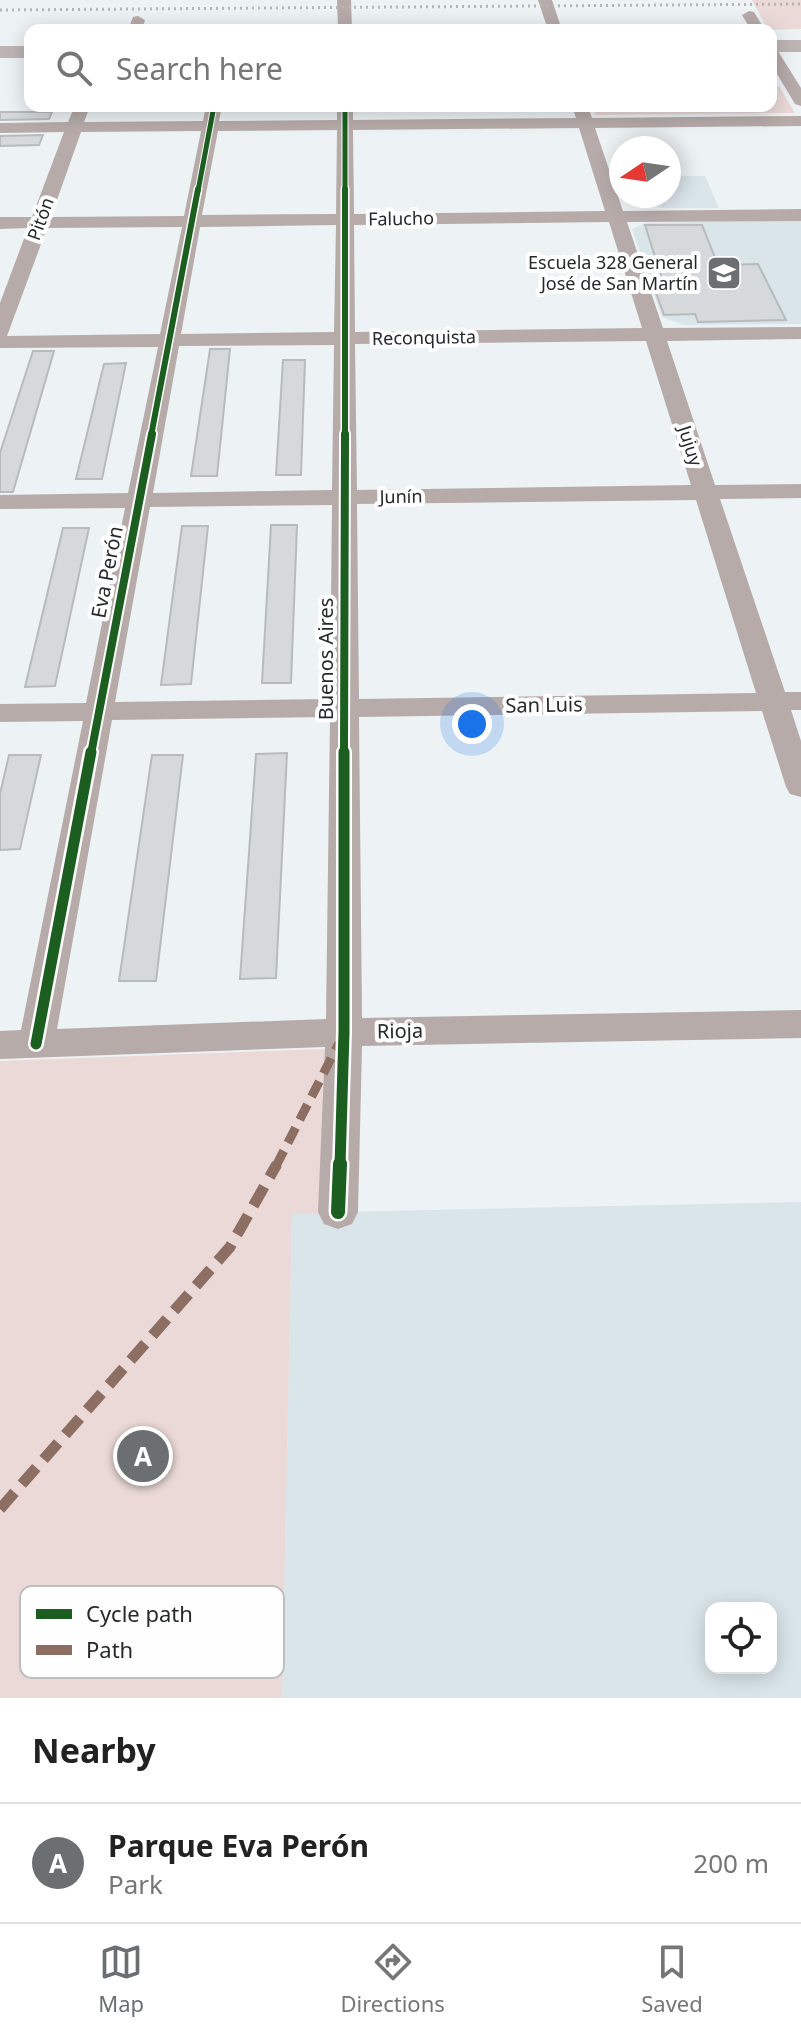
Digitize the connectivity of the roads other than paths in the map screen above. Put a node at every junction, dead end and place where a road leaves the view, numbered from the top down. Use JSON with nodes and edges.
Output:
{"nodes":[{"id":1,"x":344,"y":0,"type":"edge"},
{"id":2,"x":545,"y":0,"type":"edge"},
{"id":3,"x":749,"y":15,"type":"dead end"},
{"id":4,"x":345,"y":24,"type":"edge"},
{"id":5,"x":553,"y":24,"type":"edge"},
{"id":6,"x":754,"y":24,"type":"edge"},
{"id":7,"x":801,"y":46,"type":"edge"},
{"id":8,"x":777,"y":48,"type":"edge"},
{"id":9,"x":0,"y":52,"type":"edge"},
{"id":10,"x":24,"y":52,"type":"edge"},
{"id":11,"x":777,"y":59,"type":"edge"},
{"id":12,"x":801,"y":101,"type":"edge"},
{"id":13,"x":80,"y":112,"type":"edge"},
{"id":14,"x":213,"y":112,"type":"edge"},
{"id":15,"x":582,"y":114,"type":"edge"},
{"id":16,"x":344,"y":116,"type":"edge"},
{"id":17,"x":801,"y":121,"type":"edge"},
{"id":18,"x":210,"y":126,"type":"junction"},
{"id":19,"x":0,"y":128,"type":"edge"},
{"id":20,"x":74,"y":128,"type":"junction"},
{"id":21,"x":801,"y":215,"type":"edge"},
{"id":22,"x":616,"y":217,"type":"junction"},
{"id":23,"x":344,"y":220,"type":"junction"},
{"id":24,"x":192,"y":222,"type":"junction"},
{"id":25,"x":0,"y":223,"type":"edge"},
{"id":26,"x":39,"y":223,"type":"junction"},
{"id":27,"x":0,"y":331,"type":"edge"},
{"id":28,"x":801,"y":333,"type":"edge"},
{"id":29,"x":654,"y":335,"type":"junction"},
{"id":30,"x":344,"y":338,"type":"junction"},
{"id":31,"x":169,"y":340,"type":"junction"},
{"id":32,"x":0,"y":342,"type":"edge"},
{"id":33,"x":801,"y":491,"type":"edge"},
{"id":34,"x":705,"y":492,"type":"junction"},
{"id":35,"x":344,"y":499,"type":"junction"},
{"id":36,"x":139,"y":500,"type":"junction"},
{"id":37,"x":0,"y":502,"type":"edge"},
{"id":38,"x":787,"y":701,"type":"edge"},
{"id":39,"x":344,"y":709,"type":"junction"},
{"id":40,"x":99,"y":712,"type":"junction"},
{"id":41,"x":0,"y":713,"type":"edge"},
{"id":42,"x":801,"y":787,"type":"edge"},
{"id":43,"x":801,"y":1024,"type":"edge"},
{"id":44,"x":344,"y":1032,"type":"junction"},
{"id":45,"x":36,"y":1044,"type":"junction"},
{"id":46,"x":0,"y":1045,"type":"edge"},
{"id":47,"x":338,"y":1212,"type":"dead end"}],
"edges":[{"from":1,"to":4,"type":"street"},
{"from":2,"to":5,"type":"street"},
{"from":3,"to":6,"type":"street"},
{"from":7,"to":8,"type":"main road"},
{"from":9,"to":10,"type":"main road"},
{"from":11,"to":12,"type":"street"},
{"from":13,"to":20,"type":"street","name":"Pitón"},
{"from":14,"to":18,"type":"street","name":"Eva Perón"},
{"from":15,"to":16,"type":"street"},
{"from":15,"to":17,"type":"street"},
{"from":15,"to":22,"type":"street","name":"Jujuy"},
{"from":16,"to":18,"type":"street"},
{"from":16,"to":23,"type":"street","name":"Buenos Aires"},
{"from":18,"to":20,"type":"street"},
{"from":18,"to":24,"type":"street","name":"Eva Perón"},
{"from":19,"to":20,"type":"street"},
{"from":20,"to":26,"type":"street","name":"Pitón"},
{"from":21,"to":22,"type":"street","name":"Falucho"},
{"from":22,"to":23,"type":"street","name":"Falucho"},
{"from":22,"to":29,"type":"street","name":"Jujuy"},
{"from":23,"to":24,"type":"street","name":"Falucho"},
{"from":23,"to":30,"type":"street","name":"Buenos Aires"},
{"from":24,"to":26,"type":"street","name":"Falucho"},
{"from":24,"to":31,"type":"street","name":"Eva Perón"},
{"from":25,"to":26,"type":"street","name":"Falucho"},
{"from":26,"to":27,"type":"street","name":"Pitón"},
{"from":28,"to":29,"type":"street","name":"Reconquista"},
{"from":29,"to":30,"type":"street","name":"Reconquista"},
{"from":29,"to":34,"type":"street","name":"Jujuy"},
{"from":30,"to":31,"type":"street","name":"Reconquista"},
{"from":30,"to":35,"type":"street","name":"Buenos Aires"},
{"from":31,"to":32,"type":"street","name":"Reconquista"},
{"from":31,"to":36,"type":"street","name":"Eva Perón"},
{"from":33,"to":34,"type":"street","name":"Junín"},
{"from":34,"to":35,"type":"street","name":"Junín"},
{"from":34,"to":38,"type":"street","name":"Jujuy"},
{"from":35,"to":36,"type":"street","name":"Junín"},
{"from":35,"to":39,"type":"street","name":"Buenos Aires"},
{"from":36,"to":37,"type":"street","name":"Junín"},
{"from":36,"to":40,"type":"street","name":"Eva Perón"},
{"from":38,"to":39,"type":"street","name":"San Luis"},
{"from":38,"to":42,"type":"street","name":"Jujuy"},
{"from":39,"to":40,"type":"street","name":"San Luis"},
{"from":39,"to":44,"type":"street","name":"Buenos Aires"},
{"from":40,"to":41,"type":"street","name":"San Luis"},
{"from":40,"to":45,"type":"street","name":"Eva Perón"},
{"from":43,"to":44,"type":"street","name":"Rioja"},
{"from":44,"to":45,"type":"street","name":"Rioja"},
{"from":44,"to":47,"type":"street","name":"Buenos Aires"},
{"from":45,"to":46,"type":"street","name":"Rioja"}]}
